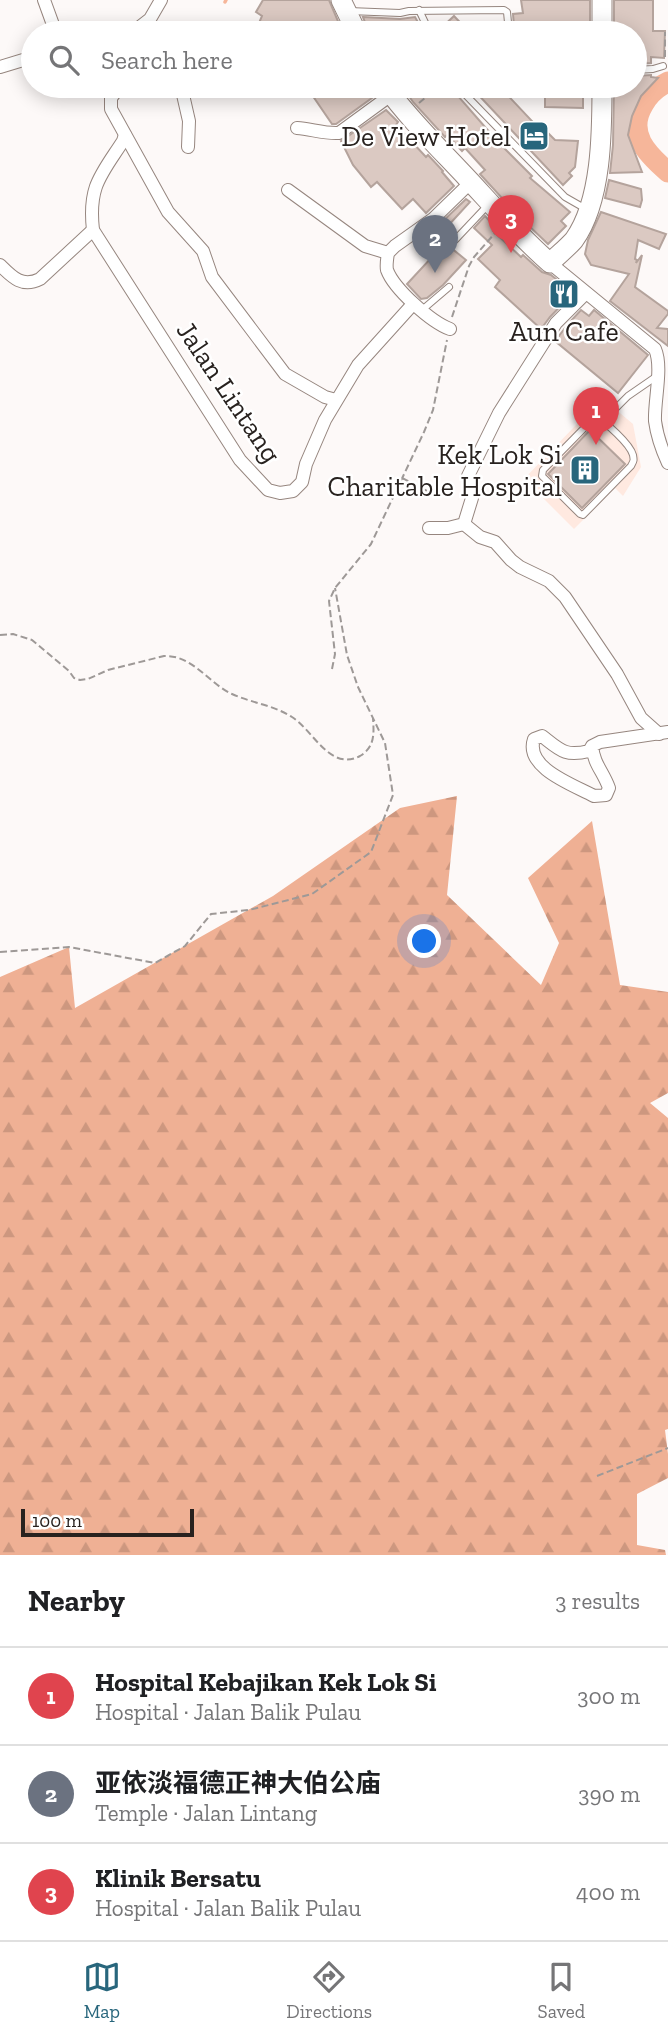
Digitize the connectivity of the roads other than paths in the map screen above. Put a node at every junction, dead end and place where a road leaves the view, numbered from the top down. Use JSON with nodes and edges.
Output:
{"nodes":[{"id":1,"x":44,"y":0,"type":"edge"},
{"id":2,"x":161,"y":0,"type":"edge"},
{"id":3,"x":490,"y":0,"type":"edge"},
{"id":4,"x":602,"y":0,"type":"edge"},
{"id":5,"x":344,"y":5,"type":"edge"},
{"id":6,"x":419,"y":10,"type":"junction"},
{"id":7,"x":489,"y":11,"type":"junction"},
{"id":8,"x":150,"y":19,"type":"joint"},
{"id":9,"x":52,"y":21,"type":"edge"},
{"id":10,"x":147,"y":21,"type":"edge"},
{"id":11,"x":351,"y":21,"type":"edge"},
{"id":12,"x":424,"y":21,"type":"edge"},
{"id":13,"x":507,"y":21,"type":"edge"},
{"id":14,"x":602,"y":21,"type":"edge"},
{"id":15,"x":21,"y":61,"type":"edge"},
{"id":16,"x":664,"y":66,"type":"road end"},
{"id":17,"x":0,"y":67,"type":"edge"},
{"id":18,"x":647,"y":69,"type":"edge"},
{"id":19,"x":111,"y":98,"type":"edge"},
{"id":20,"x":184,"y":98,"type":"edge"},
{"id":21,"x":379,"y":98,"type":"edge"},
{"id":22,"x":394,"y":98,"type":"edge"},
{"id":23,"x":469,"y":98,"type":"edge"},
{"id":24,"x":602,"y":98,"type":"edge"},
{"id":25,"x":297,"y":128,"type":"dead end"},
{"id":26,"x":125,"y":135,"type":"junction"},
{"id":27,"x":188,"y":147,"type":"dead end"},
{"id":28,"x":471,"y":182,"type":"junction"},
{"id":29,"x":288,"y":190,"type":"dead end"},
{"id":30,"x":491,"y":203,"type":"junction"},
{"id":31,"x":588,"y":210,"type":"junction"},
{"id":32,"x":93,"y":230,"type":"junction"},
{"id":33,"x":455,"y":240,"type":"dead end"},
{"id":34,"x":387,"y":253,"type":"junction"},
{"id":35,"x":550,"y":262,"type":"junction"},
{"id":36,"x":0,"y":265,"type":"edge"},
{"id":37,"x":449,"y":287,"type":"dead end"},
{"id":38,"x":586,"y":293,"type":"junction"},
{"id":39,"x":418,"y":307,"type":"junction"},
{"id":40,"x":450,"y":329,"type":"road end"},
{"id":41,"x":657,"y":376,"type":"junction"},
{"id":42,"x":336,"y":400,"type":"junction"},
{"id":43,"x":603,"y":421,"type":"junction"},
{"id":44,"x":668,"y":463,"type":"edge"},
{"id":45,"x":464,"y":524,"type":"junction"},
{"id":46,"x":429,"y":528,"type":"dead end"},
{"id":47,"x":663,"y":733,"type":"edge"},
{"id":48,"x":592,"y":746,"type":"junction"}],
"edges":[{"from":1,"to":9,"type":"street"},
{"from":2,"to":8,"type":"street"},
{"from":3,"to":7,"type":"lane"},
{"from":4,"to":14,"type":"main road"},
{"from":5,"to":6,"type":"lane"},
{"from":5,"to":11,"type":"main road"},
{"from":6,"to":7,"type":"lane"},
{"from":6,"to":12,"type":"lane"},
{"from":7,"to":13,"type":"lane"},
{"from":8,"to":10,"type":"street"},
{"from":15,"to":17,"type":"street"},
{"from":16,"to":18,"type":"lane"},
{"from":19,"to":26,"type":"street"},
{"from":20,"to":27,"type":"street"},
{"from":21,"to":25,"type":"street"},
{"from":22,"to":28,"type":"main road"},
{"from":23,"to":31,"type":"lane"},
{"from":24,"to":31,"type":"main road"},
{"from":26,"to":32,"type":"street"},
{"from":26,"to":42,"type":"street"},
{"from":28,"to":30,"type":"main road"},
{"from":28,"to":34,"type":"street"},
{"from":29,"to":34,"type":"street"},
{"from":30,"to":33,"type":"lane"},
{"from":30,"to":35,"type":"main road"},
{"from":31,"to":35,"type":"main road"},
{"from":32,"to":36,"type":"street"},
{"from":32,"to":42,"type":"street","name":"Jalan Lintang"},
{"from":34,"to":39,"type":"street"},
{"from":35,"to":38,"type":"street"},
{"from":37,"to":39,"type":"lane"},
{"from":38,"to":41,"type":"street"},
{"from":38,"to":45,"type":"street"},
{"from":39,"to":40,"type":"street"},
{"from":39,"to":42,"type":"street","name":"Jalan Lintang"},
{"from":41,"to":43,"type":"lane"},
{"from":41,"to":44,"type":"street"},
{"from":43,"to":43,"type":"lane"},
{"from":45,"to":46,"type":"street"},
{"from":45,"to":47,"type":"street"},
{"from":47,"to":48,"type":"street"},
{"from":48,"to":48,"type":"street"}]}
